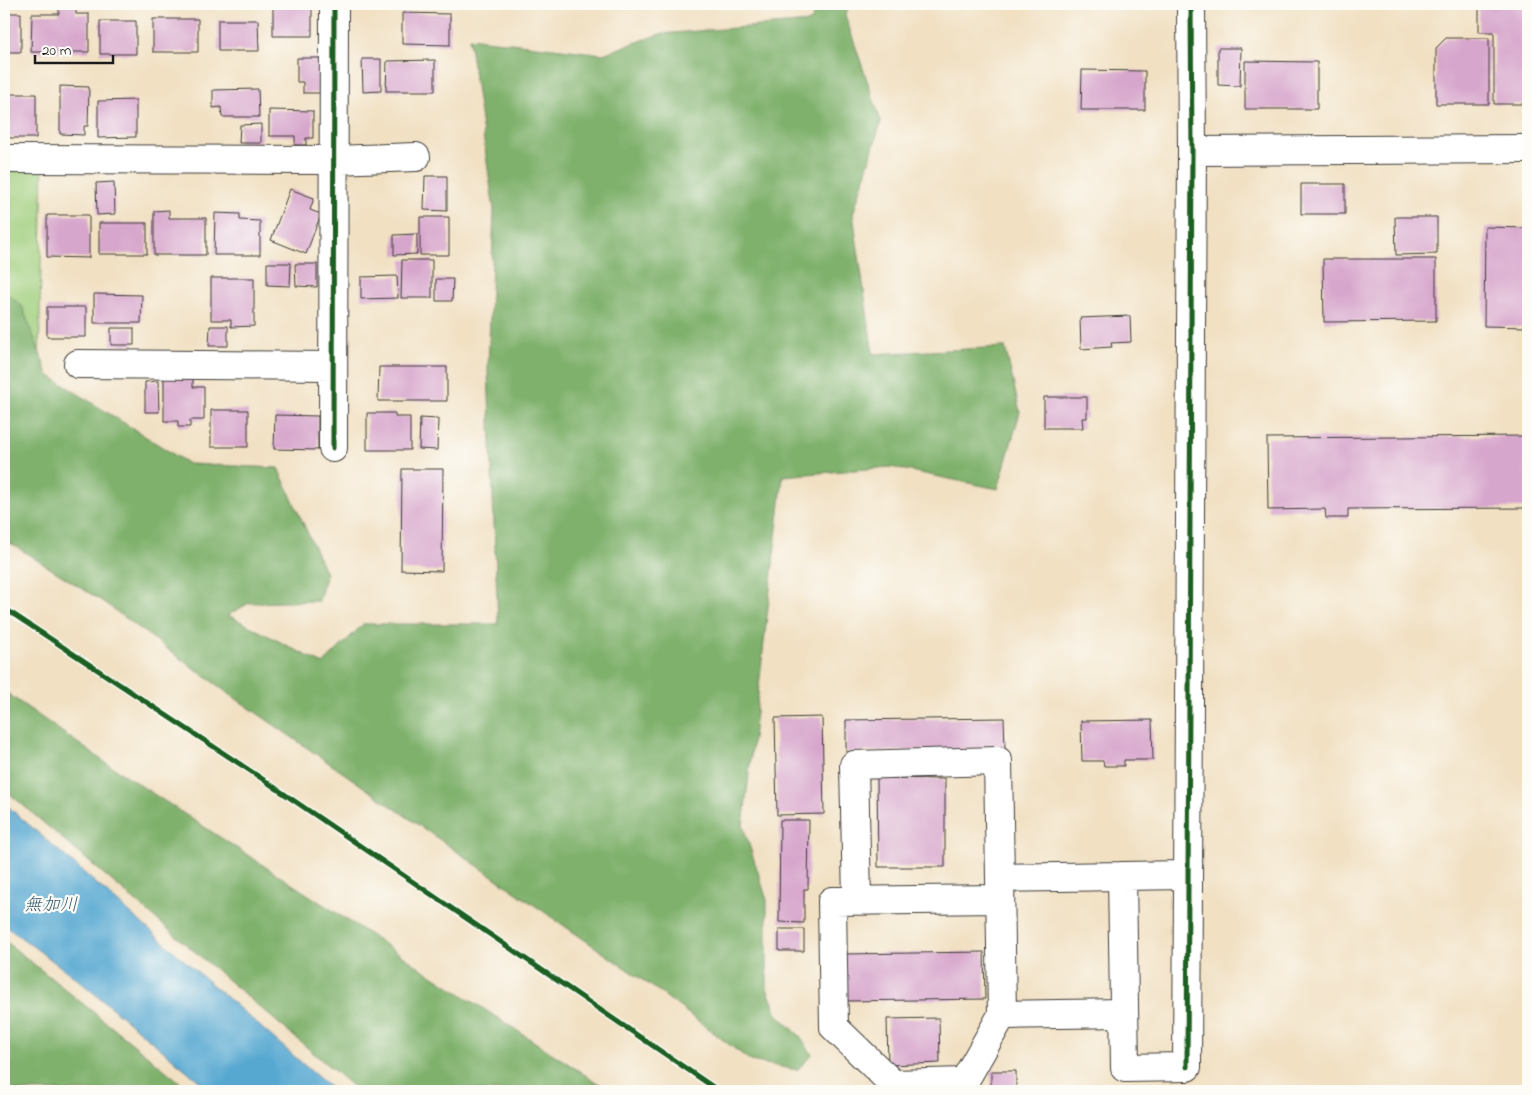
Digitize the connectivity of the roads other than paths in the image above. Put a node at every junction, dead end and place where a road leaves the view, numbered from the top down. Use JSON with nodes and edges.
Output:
{"nodes":[{"id":1,"x":334,"y":4,"type":"edge"},
{"id":2,"x":1190,"y":4,"type":"edge"},
{"id":3,"x":1528,"y":149,"type":"edge"},
{"id":4,"x":1192,"y":151,"type":"junction"},
{"id":5,"x":416,"y":157,"type":"dead end"},
{"id":6,"x":4,"y":159,"type":"edge"},
{"id":7,"x":335,"y":160,"type":"junction"},
{"id":8,"x":78,"y":364,"type":"dead end"},
{"id":9,"x":332,"y":366,"type":"junction"},
{"id":10,"x":333,"y":448,"type":"dead end"},
{"id":11,"x":1186,"y":875,"type":"junction"},
{"id":12,"x":1122,"y":876,"type":"junction"},
{"id":13,"x":1000,"y":888,"type":"junction"},
{"id":14,"x":857,"y":900,"type":"junction"},
{"id":15,"x":1124,"y":1013,"type":"junction"},
{"id":16,"x":1002,"y":1015,"type":"junction"}],
"edges":[{"from":1,"to":7,"type":"street"},
{"from":2,"to":4,"type":"street"},
{"from":3,"to":4,"type":"street"},
{"from":4,"to":11,"type":"street"},
{"from":5,"to":7,"type":"street"},
{"from":6,"to":7,"type":"street"},
{"from":7,"to":9,"type":"street"},
{"from":8,"to":9,"type":"street"},
{"from":9,"to":10,"type":"street"},
{"from":11,"to":12,"type":"street"},
{"from":11,"to":15,"type":"street"},
{"from":12,"to":13,"type":"street"},
{"from":12,"to":15,"type":"street"},
{"from":13,"to":14,"type":"street"},
{"from":13,"to":14,"type":"street"},
{"from":13,"to":16,"type":"street"},
{"from":14,"to":16,"type":"street"},
{"from":15,"to":16,"type":"street"}]}
